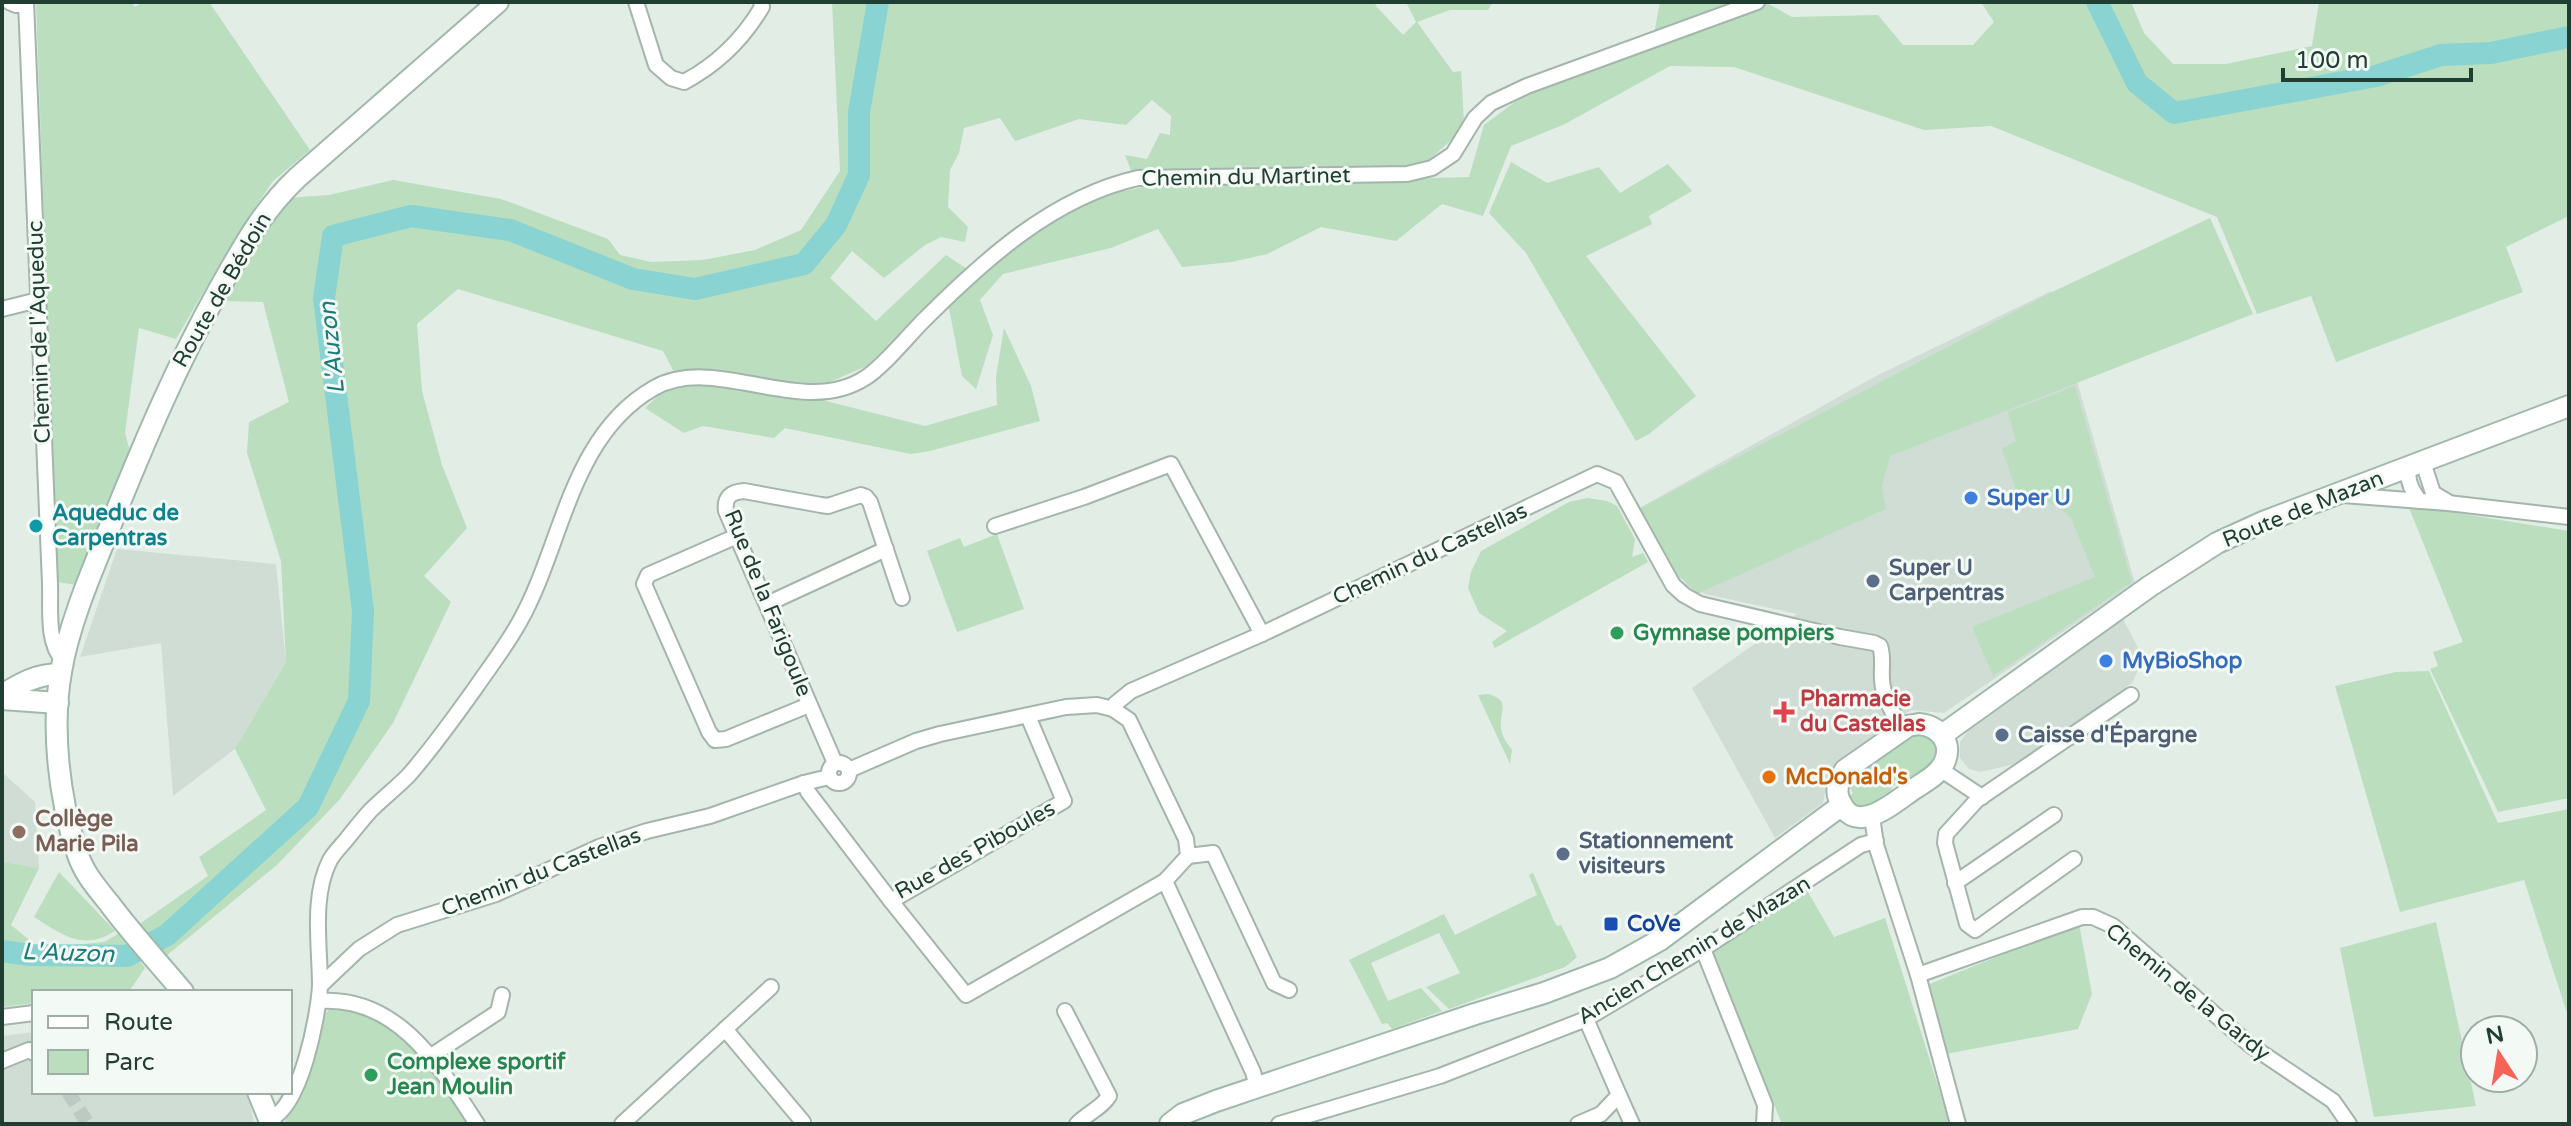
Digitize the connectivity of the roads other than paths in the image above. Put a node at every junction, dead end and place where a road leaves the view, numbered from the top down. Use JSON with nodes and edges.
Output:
{"nodes":[{"id":1,"x":9,"y":2,"type":"edge"},
{"id":2,"x":636,"y":2,"type":"edge"},
{"id":3,"x":761,"y":2,"type":"edge"},
{"id":4,"x":1757,"y":2,"type":"edge"},
{"id":5,"x":26,"y":4,"type":"edge"},
{"id":6,"x":494,"y":4,"type":"edge"},
{"id":7,"x":38,"y":300,"type":"junction"},
{"id":8,"x":2,"y":309,"type":"edge"},
{"id":9,"x":2569,"y":406,"type":"edge"},
{"id":10,"x":2417,"y":464,"type":"junction"},
{"id":11,"x":2333,"y":496,"type":"junction"},
{"id":12,"x":2420,"y":501,"type":"junction"},
{"id":13,"x":2448,"y":503,"type":"junction"},
{"id":14,"x":2569,"y":517,"type":"edge"},
{"id":15,"x":995,"y":526,"type":"dead end"},
{"id":16,"x":737,"y":536,"type":"junction"},
{"id":17,"x":886,"y":549,"type":"junction"},
{"id":18,"x":902,"y":598,"type":"dead end"},
{"id":19,"x":767,"y":604,"type":"junction"},
{"id":20,"x":1262,"y":634,"type":"junction"},
{"id":21,"x":61,"y":667,"type":"junction"},
{"id":22,"x":2131,"y":695,"type":"dead end"},
{"id":23,"x":2,"y":697,"type":"edge"},
{"id":24,"x":58,"y":703,"type":"junction"},
{"id":25,"x":809,"y":705,"type":"junction"},
{"id":26,"x":1113,"y":709,"type":"junction"},
{"id":27,"x":1028,"y":716,"type":"junction"},
{"id":28,"x":1904,"y":729,"type":"junction"},
{"id":29,"x":1942,"y":735,"type":"junction"},
{"id":30,"x":1940,"y":769,"type":"junction"},
{"id":31,"x":838,"y":770,"type":"junction"},
{"id":32,"x":804,"y":783,"type":"junction"},
{"id":33,"x":1982,"y":797,"type":"junction"},
{"id":34,"x":1842,"y":805,"type":"junction"},
{"id":35,"x":2054,"y":815,"type":"dead end"},
{"id":36,"x":1872,"y":816,"type":"junction"},
{"id":37,"x":1876,"y":841,"type":"junction"},
{"id":38,"x":1188,"y":856,"type":"junction"},
{"id":39,"x":2074,"y":859,"type":"dead end"},
{"id":40,"x":1165,"y":881,"type":"junction"},
{"id":41,"x":1955,"y":883,"type":"junction"},
{"id":42,"x":891,"y":901,"type":"junction"},
{"id":43,"x":1703,"y":949,"type":"junction"},
{"id":44,"x":1918,"y":975,"type":"junction"},
{"id":45,"x":771,"y":987,"type":"dead end"},
{"id":46,"x":176,"y":990,"type":"edge"},
{"id":47,"x":1289,"y":990,"type":"dead end"},
{"id":48,"x":320,"y":994,"type":"junction"},
{"id":49,"x":502,"y":995,"type":"dead end"},
{"id":50,"x":1065,"y":1011,"type":"dead end"},
{"id":51,"x":32,"y":1013,"type":"edge"},
{"id":52,"x":2,"y":1017,"type":"edge"},
{"id":53,"x":1586,"y":1019,"type":"junction"},
{"id":54,"x":725,"y":1029,"type":"junction"},
{"id":55,"x":32,"y":1052,"type":"edge"},
{"id":56,"x":431,"y":1056,"type":"junction"},
{"id":57,"x":2,"y":1061,"type":"edge"},
{"id":58,"x":1257,"y":1086,"type":"junction"},
{"id":59,"x":292,"y":1092,"type":"edge"},
{"id":60,"x":259,"y":1094,"type":"edge"},
{"id":61,"x":291,"y":1094,"type":"edge"},
{"id":62,"x":1619,"y":1095,"type":"junction"},
{"id":63,"x":270,"y":1122,"type":"edge"},
{"id":64,"x":803,"y":1122,"type":"dead end"},
{"id":65,"x":477,"y":1124,"type":"edge"},
{"id":66,"x":622,"y":1124,"type":"edge"},
{"id":67,"x":1077,"y":1124,"type":"edge"},
{"id":68,"x":1170,"y":1124,"type":"edge"},
{"id":69,"x":1279,"y":1124,"type":"edge"},
{"id":70,"x":1578,"y":1124,"type":"edge"},
{"id":71,"x":1632,"y":1124,"type":"edge"},
{"id":72,"x":1764,"y":1124,"type":"edge"},
{"id":73,"x":1958,"y":1124,"type":"edge"},
{"id":74,"x":2349,"y":1124,"type":"edge"}],
"edges":[{"from":1,"to":5,"type":"street"},
{"from":2,"to":3,"type":"street"},
{"from":4,"to":48,"type":"street","name":"Chemin du Martinet"},
{"from":5,"to":7,"type":"street","name":"Chemin de l'Aqueduc"},
{"from":6,"to":21,"type":"main road","name":"Route de Bédoin"},
{"from":7,"to":8,"type":"street"},
{"from":7,"to":21,"type":"street","name":"Chemin de l'Aqueduc"},
{"from":9,"to":10,"type":"main road","name":"Route de Mazan"},
{"from":10,"to":11,"type":"main road","name":"Route de Mazan"},
{"from":10,"to":12,"type":"street"},
{"from":10,"to":13,"type":"street"},
{"from":11,"to":12,"type":"street"},
{"from":11,"to":29,"type":"main road","name":"Route de Mazan"},
{"from":12,"to":13,"type":"street"},
{"from":13,"to":14,"type":"street"},
{"from":15,"to":20,"type":"street"},
{"from":16,"to":17,"type":"street","name":"Rue de la Farigoule"},
{"from":16,"to":19,"type":"street","name":"Rue de la Farigoule"},
{"from":16,"to":25,"type":"street"},
{"from":17,"to":18,"type":"street","name":"Rue de la Farigoule"},
{"from":17,"to":19,"type":"street"},
{"from":19,"to":25,"type":"street","name":"Rue de la Farigoule"},
{"from":20,"to":26,"type":"street","name":"Chemin du Castellas"},
{"from":20,"to":28,"type":"street","name":"Chemin du Castellas"},
{"from":21,"to":23,"type":"main road"},
{"from":21,"to":24,"type":"main road","name":"Route de Bédoin"},
{"from":22,"to":33,"type":"street"},
{"from":23,"to":24,"type":"main road"},
{"from":24,"to":46,"type":"main road","name":"Route de Bédoin"},
{"from":25,"to":31,"type":"street","name":"Rue de la Farigoule"},
{"from":26,"to":27,"type":"street","name":"Chemin du Castellas"},
{"from":26,"to":38,"type":"street"},
{"from":27,"to":31,"type":"street","name":"Chemin du Castellas"},
{"from":27,"to":42,"type":"street","name":"Rue des Piboules"},
{"from":28,"to":29,"type":"main road"},
{"from":28,"to":34,"type":"main road"},
{"from":29,"to":30,"type":"main road"},
{"from":30,"to":33,"type":"street"},
{"from":30,"to":36,"type":"main road"},
{"from":31,"to":32,"type":"street","name":"Chemin du Castellas"},
{"from":32,"to":42,"type":"street","name":"Rue des Piboules"},
{"from":32,"to":48,"type":"street","name":"Chemin du Castellas"},
{"from":33,"to":41,"type":"street"},
{"from":34,"to":36,"type":"main road"},
{"from":34,"to":58,"type":"main road"},
{"from":35,"to":41,"type":"street"},
{"from":36,"to":37,"type":"street"},
{"from":37,"to":43,"type":"street","name":"Ancien Chemin de Mazan"},
{"from":37,"to":44,"type":"street"},
{"from":38,"to":40,"type":"street"},
{"from":38,"to":47,"type":"street"},
{"from":39,"to":41,"type":"street"},
{"from":40,"to":42,"type":"street"},
{"from":40,"to":58,"type":"street"},
{"from":43,"to":53,"type":"street","name":"Ancien Chemin de Mazan"},
{"from":43,"to":72,"type":"street"},
{"from":44,"to":73,"type":"street"},
{"from":44,"to":74,"type":"street","name":"Chemin de la Gardy"},
{"from":45,"to":54,"type":"street"},
{"from":48,"to":56,"type":"street"},
{"from":48,"to":59,"type":"street"},
{"from":49,"to":56,"type":"street"},
{"from":50,"to":67,"type":"street"},
{"from":51,"to":52,"type":"street"},
{"from":53,"to":62,"type":"street"},
{"from":53,"to":69,"type":"street","name":"Ancien Chemin de Mazan"},
{"from":54,"to":64,"type":"street"},
{"from":54,"to":66,"type":"street"},
{"from":55,"to":57,"type":"street"},
{"from":56,"to":65,"type":"street"},
{"from":58,"to":68,"type":"main road"},
{"from":60,"to":63,"type":"main road"},
{"from":61,"to":63,"type":"street"},
{"from":62,"to":70,"type":"street"},
{"from":62,"to":71,"type":"street"}]}
